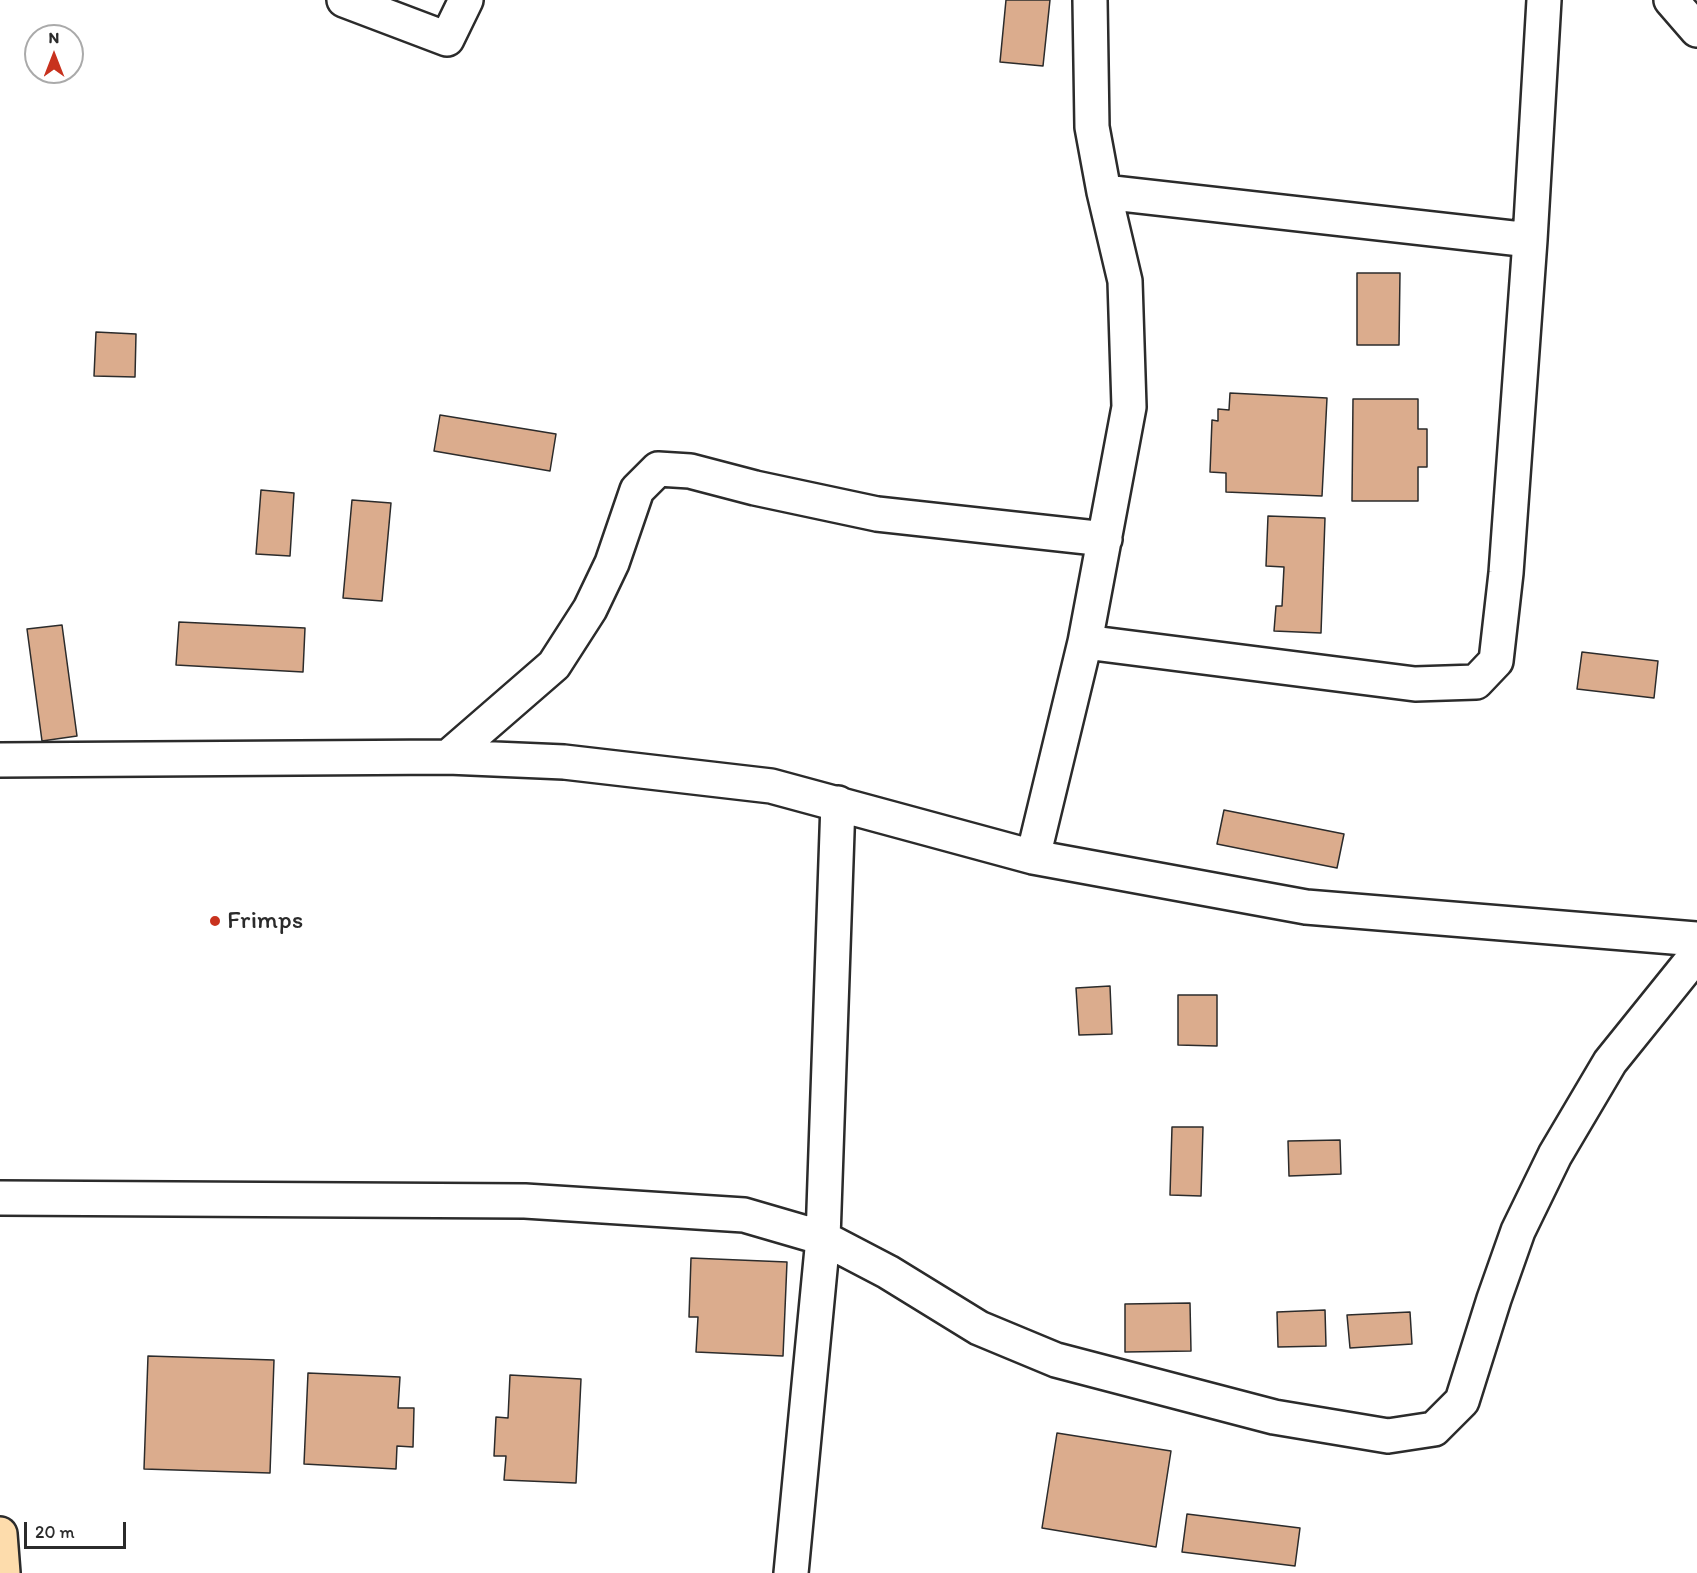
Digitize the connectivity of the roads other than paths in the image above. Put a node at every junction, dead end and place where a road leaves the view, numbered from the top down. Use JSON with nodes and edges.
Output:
{"nodes":[{"id":1,"x":344,"y":0,"type":"edge"},
{"id":2,"x":466,"y":0,"type":"edge"},
{"id":3,"x":1090,"y":0,"type":"edge"},
{"id":4,"x":1545,"y":0,"type":"edge"},
{"id":5,"x":1671,"y":0,"type":"edge"},
{"id":6,"x":1697,"y":30,"type":"edge"},
{"id":7,"x":1104,"y":192,"type":"junction"},
{"id":8,"x":1530,"y":240,"type":"junction"},
{"id":9,"x":1105,"y":539,"type":"junction"},
{"id":10,"x":1085,"y":642,"type":"junction"},
{"id":11,"x":448,"y":757,"type":"junction"},
{"id":12,"x":0,"y":760,"type":"edge"},
{"id":13,"x":838,"y":803,"type":"junction"},
{"id":14,"x":1033,"y":857,"type":"junction"},
{"id":15,"x":1697,"y":939,"type":"edge"},
{"id":16,"x":1697,"y":954,"type":"edge"},
{"id":17,"x":0,"y":1198,"type":"edge"},
{"id":18,"x":823,"y":1238,"type":"junction"},
{"id":19,"x":0,"y":1534,"type":"edge"},
{"id":20,"x":3,"y":1573,"type":"edge"},
{"id":21,"x":791,"y":1573,"type":"edge"}],
"edges":[{"from":1,"to":2,"type":"street"},
{"from":3,"to":7,"type":"street"},
{"from":4,"to":8,"type":"street"},
{"from":5,"to":6,"type":"street"},
{"from":7,"to":8,"type":"street"},
{"from":7,"to":9,"type":"street"},
{"from":8,"to":10,"type":"street"},
{"from":9,"to":10,"type":"street"},
{"from":9,"to":11,"type":"street"},
{"from":10,"to":14,"type":"street"},
{"from":11,"to":12,"type":"street"},
{"from":11,"to":13,"type":"street"},
{"from":13,"to":14,"type":"street"},
{"from":13,"to":18,"type":"street"},
{"from":14,"to":15,"type":"street"},
{"from":16,"to":18,"type":"street"},
{"from":17,"to":18,"type":"street"},
{"from":18,"to":21,"type":"street"},
{"from":19,"to":20,"type":"highway"}]}
